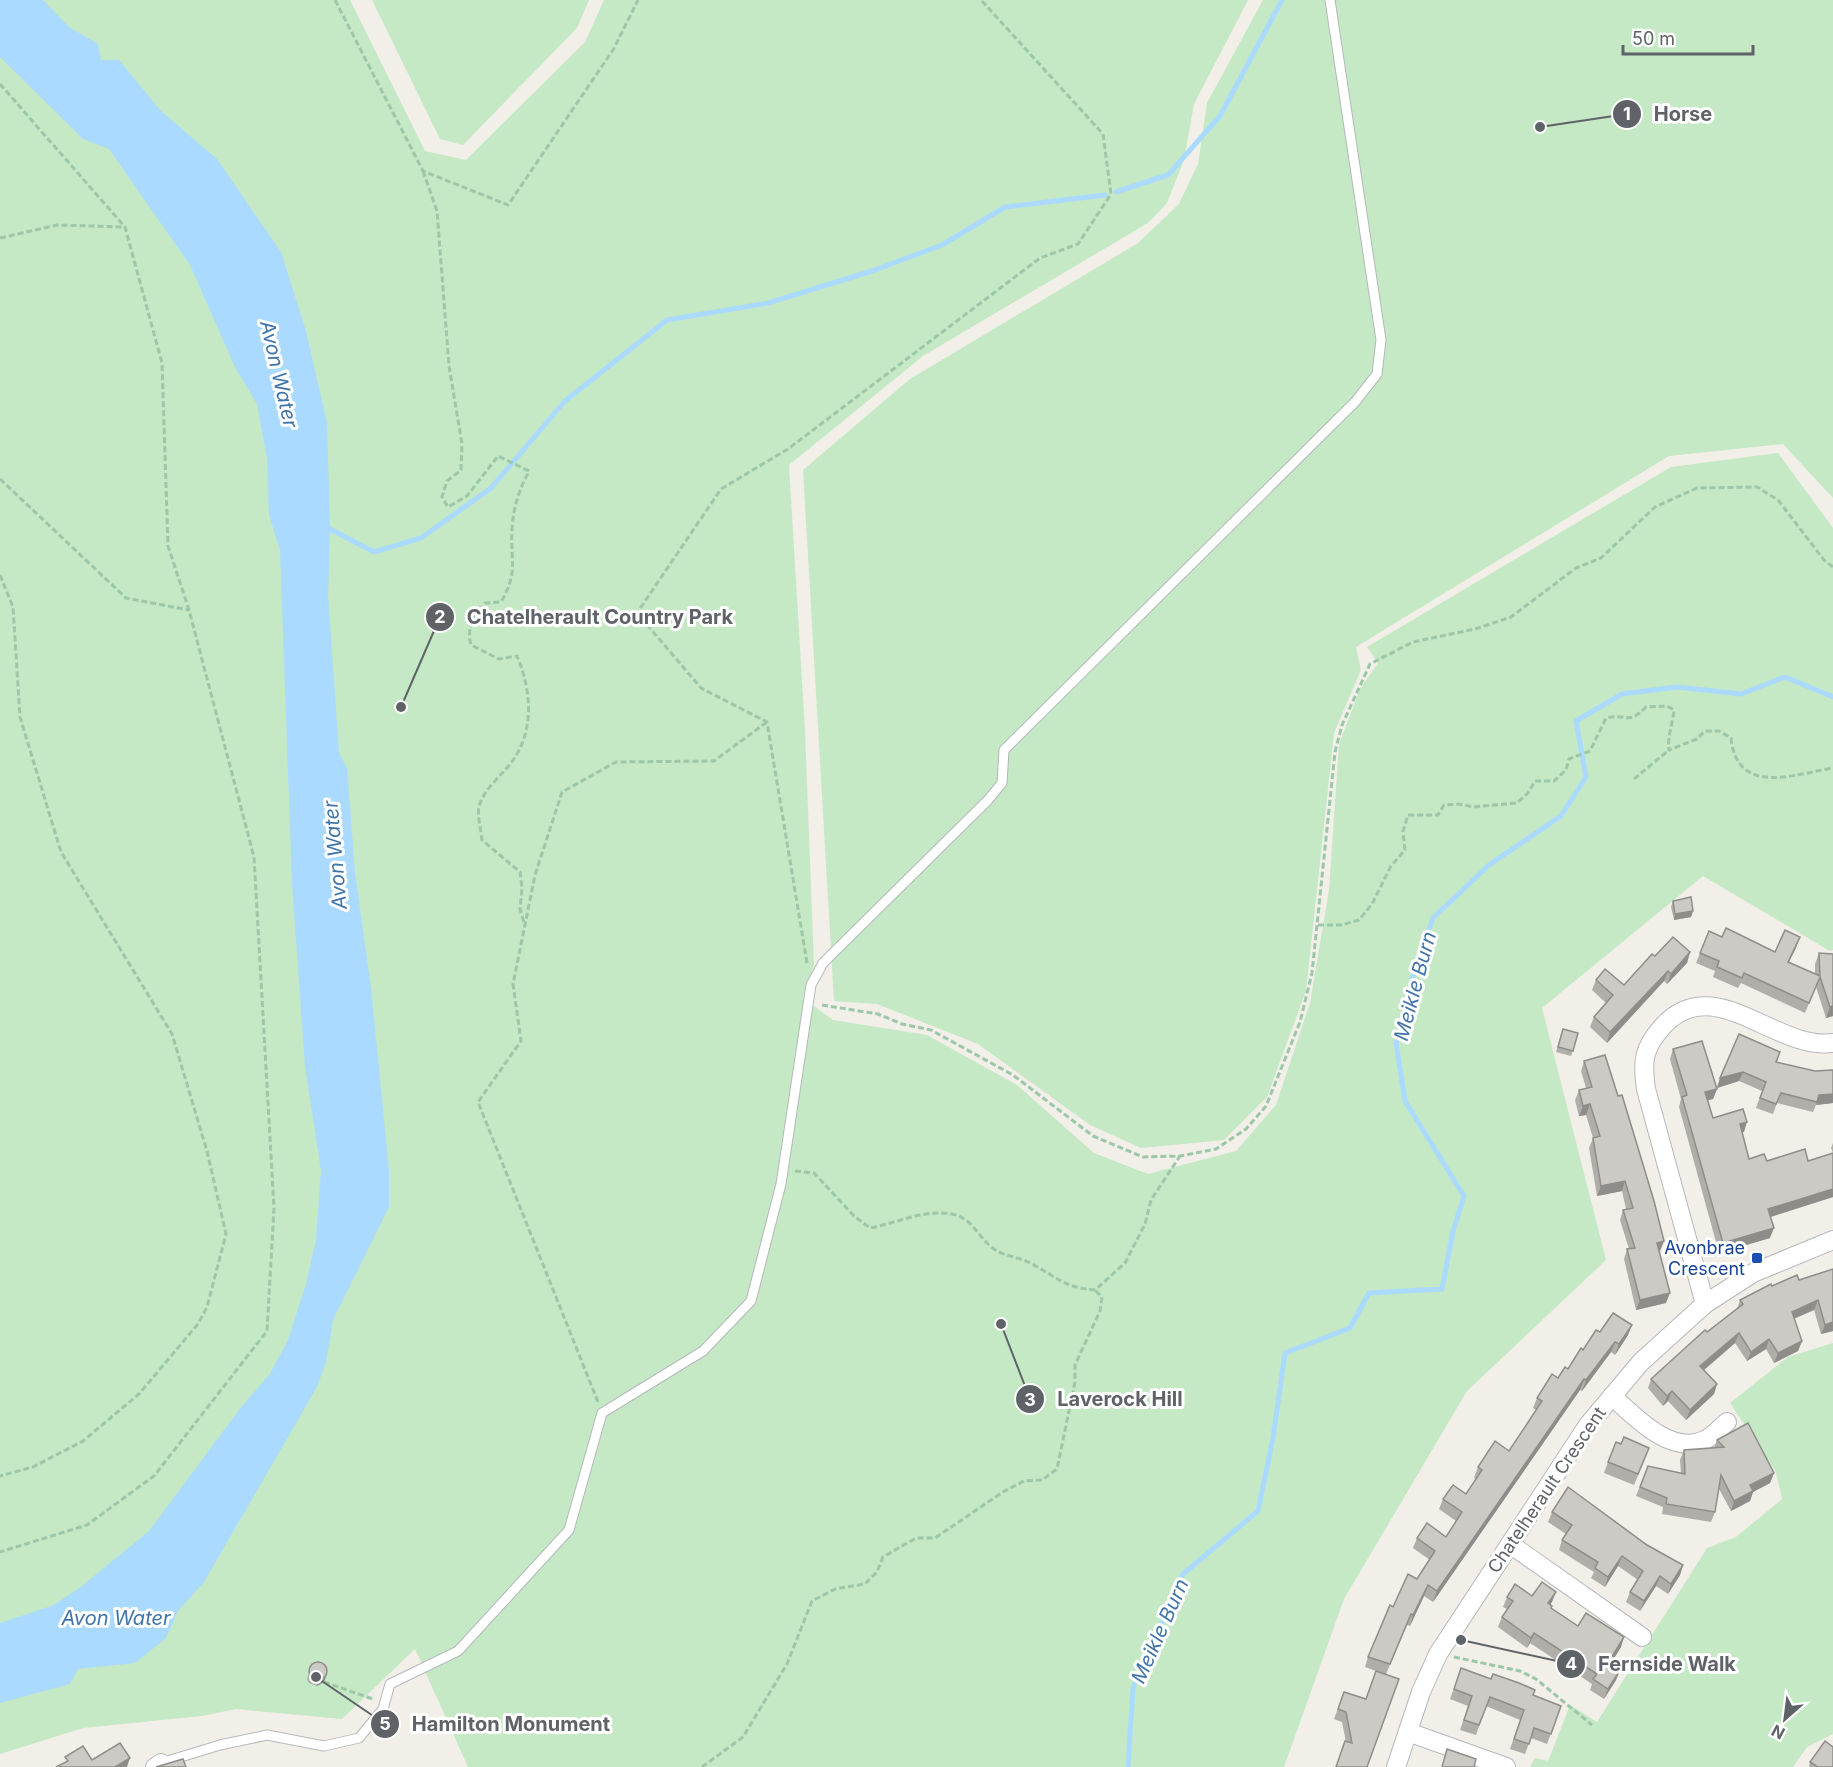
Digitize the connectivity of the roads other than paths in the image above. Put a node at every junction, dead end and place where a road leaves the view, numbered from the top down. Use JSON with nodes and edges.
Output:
{"nodes":[{"id":1,"x":1330,"y":0,"type":"edge"},
{"id":2,"x":1833,"y":1043,"type":"edge"},
{"id":3,"x":1833,"y":1240,"type":"edge"},
{"id":4,"x":1705,"y":1304,"type":"junction"},
{"id":5,"x":1612,"y":1396,"type":"junction"},
{"id":6,"x":1727,"y":1422,"type":"dead end"},
{"id":7,"x":1510,"y":1544,"type":"junction"},
{"id":8,"x":1642,"y":1637,"type":"dead end"},
{"id":9,"x":1408,"y":1732,"type":"junction"},
{"id":10,"x":158,"y":1765,"type":"edge"},
{"id":11,"x":1396,"y":1767,"type":"edge"},
{"id":12,"x":1506,"y":1767,"type":"edge"}],
"edges":[{"from":1,"to":10,"type":"lane"},
{"from":2,"to":4,"type":"street"},
{"from":3,"to":4,"type":"street","name":"Chatelherault Crescent"},
{"from":4,"to":5,"type":"street","name":"Chatelherault Crescent"},
{"from":5,"to":6,"type":"street"},
{"from":5,"to":7,"type":"street","name":"Chatelherault Crescent"},
{"from":7,"to":8,"type":"street"},
{"from":7,"to":9,"type":"street","name":"Chatelherault Crescent"},
{"from":9,"to":11,"type":"street","name":"Chatelherault Crescent"},
{"from":9,"to":12,"type":"street"}]}
